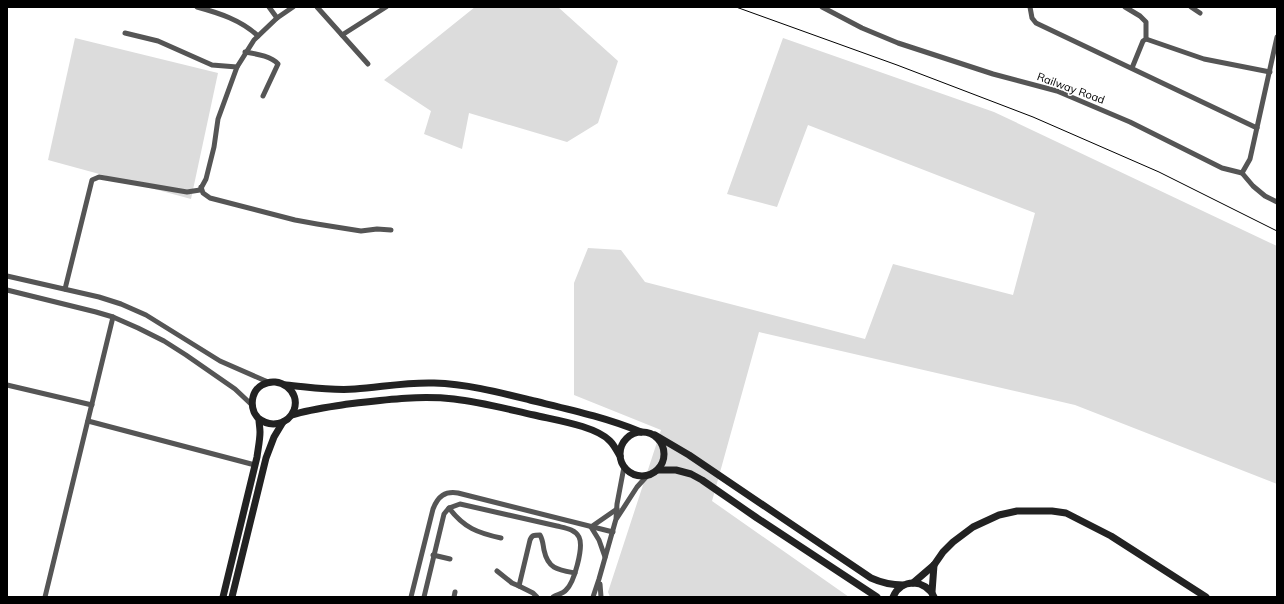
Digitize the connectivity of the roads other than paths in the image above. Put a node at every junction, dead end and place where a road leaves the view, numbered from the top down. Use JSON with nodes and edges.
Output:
{"nodes":[{"id":1,"x":197,"y":7,"type":"edge"},
{"id":2,"x":269,"y":7,"type":"edge"},
{"id":3,"x":293,"y":7,"type":"edge"},
{"id":4,"x":318,"y":7,"type":"edge"},
{"id":5,"x":386,"y":7,"type":"edge"},
{"id":6,"x":822,"y":7,"type":"edge"},
{"id":7,"x":1030,"y":7,"type":"edge"},
{"id":8,"x":1125,"y":7,"type":"edge"},
{"id":9,"x":1191,"y":7,"type":"edge"},
{"id":10,"x":1200,"y":12,"type":"dead end"},
{"id":11,"x":277,"y":18,"type":"junction"},
{"id":12,"x":125,"y":33,"type":"dead end"},
{"id":13,"x":342,"y":35,"type":"junction"},
{"id":14,"x":258,"y":36,"type":"junction"},
{"id":15,"x":1277,"y":37,"type":"edge"},
{"id":16,"x":1146,"y":39,"type":"junction"},
{"id":17,"x":246,"y":52,"type":"junction"},
{"id":18,"x":368,"y":64,"type":"dead end"},
{"id":19,"x":237,"y":67,"type":"junction"},
{"id":20,"x":1132,"y":68,"type":"junction"},
{"id":21,"x":1270,"y":72,"type":"junction"},
{"id":22,"x":263,"y":96,"type":"dead end"},
{"id":23,"x":1257,"y":128,"type":"junction"},
{"id":24,"x":1242,"y":173,"type":"junction"},
{"id":25,"x":202,"y":187,"type":"junction"},
{"id":26,"x":1277,"y":202,"type":"edge"},
{"id":27,"x":391,"y":230,"type":"dead end"},
{"id":28,"x":7,"y":276,"type":"edge"},
{"id":29,"x":65,"y":289,"type":"junction"},
{"id":30,"x":7,"y":290,"type":"edge"},
{"id":31,"x":113,"y":317,"type":"junction"},
{"id":32,"x":268,"y":382,"type":"junction"},
{"id":33,"x":7,"y":385,"type":"edge"},
{"id":34,"x":286,"y":385,"type":"junction"},
{"id":35,"x":92,"y":405,"type":"junction"},
{"id":36,"x":252,"y":405,"type":"junction"},
{"id":37,"x":292,"y":415,"type":"junction"},
{"id":38,"x":258,"y":418,"type":"junction"},
{"id":39,"x":88,"y":421,"type":"junction"},
{"id":40,"x":283,"y":422,"type":"junction"},
{"id":41,"x":641,"y":432,"type":"junction"},
{"id":42,"x":655,"y":435,"type":"junction"},
{"id":43,"x":620,"y":456,"type":"junction"},
{"id":44,"x":255,"y":465,"type":"junction"},
{"id":45,"x":624,"y":467,"type":"junction"},
{"id":46,"x":658,"y":470,"type":"junction"},
{"id":47,"x":647,"y":476,"type":"junction"},
{"id":48,"x":449,"y":508,"type":"junction"},
{"id":49,"x":617,"y":509,"type":"junction"},
{"id":50,"x":616,"y":519,"type":"junction"},
{"id":51,"x":591,"y":527,"type":"junction"},
{"id":52,"x":613,"y":532,"type":"junction"},
{"id":53,"x":501,"y":538,"type":"dead end"},
{"id":54,"x":433,"y":555,"type":"junction"},
{"id":55,"x":450,"y":559,"type":"dead end"},
{"id":56,"x":605,"y":559,"type":"junction"},
{"id":57,"x":934,"y":565,"type":"junction"},
{"id":58,"x":497,"y":570,"type":"dead end"},
{"id":59,"x":575,"y":573,"type":"junction"},
{"id":60,"x":600,"y":579,"type":"junction"},
{"id":61,"x":912,"y":583,"type":"junction"},
{"id":62,"x":903,"y":585,"type":"junction"},
{"id":63,"x":519,"y":586,"type":"junction"},
{"id":64,"x":933,"y":595,"type":"edge"},
{"id":65,"x":45,"y":597,"type":"edge"},
{"id":66,"x":223,"y":597,"type":"edge"},
{"id":67,"x":232,"y":597,"type":"edge"},
{"id":68,"x":411,"y":597,"type":"edge"},
{"id":69,"x":424,"y":597,"type":"edge"},
{"id":70,"x":537,"y":597,"type":"edge"},
{"id":71,"x":553,"y":597,"type":"edge"},
{"id":72,"x":593,"y":597,"type":"edge"},
{"id":73,"x":601,"y":597,"type":"edge"},
{"id":74,"x":877,"y":597,"type":"edge"},
{"id":75,"x":893,"y":597,"type":"edge"},
{"id":76,"x":1206,"y":597,"type":"edge"}],
"edges":[{"from":1,"to":14,"type":"street"},
{"from":2,"to":11,"type":"street"},
{"from":3,"to":11,"type":"street"},
{"from":4,"to":13,"type":"street"},
{"from":5,"to":13,"type":"street"},
{"from":6,"to":24,"type":"street","name":"Railway Road"},
{"from":7,"to":20,"type":"street"},
{"from":8,"to":16,"type":"street"},
{"from":9,"to":10,"type":"street"},
{"from":11,"to":14,"type":"street"},
{"from":12,"to":19,"type":"street"},
{"from":13,"to":18,"type":"street"},
{"from":14,"to":17,"type":"street"},
{"from":15,"to":21,"type":"street"},
{"from":16,"to":20,"type":"street"},
{"from":16,"to":21,"type":"street"},
{"from":17,"to":19,"type":"street"},
{"from":17,"to":22,"type":"street"},
{"from":19,"to":25,"type":"street"},
{"from":20,"to":23,"type":"street"},
{"from":21,"to":23,"type":"street"},
{"from":23,"to":24,"type":"street"},
{"from":24,"to":26,"type":"street"},
{"from":25,"to":27,"type":"street"},
{"from":25,"to":29,"type":"street"},
{"from":28,"to":29,"type":"street"},
{"from":29,"to":32,"type":"street"},
{"from":30,"to":31,"type":"street"},
{"from":31,"to":35,"type":"street"},
{"from":31,"to":36,"type":"street"},
{"from":32,"to":34,"type":"street"},
{"from":32,"to":36,"type":"street"},
{"from":33,"to":35,"type":"street"},
{"from":34,"to":37,"type":"street"},
{"from":34,"to":41,"type":"street"},
{"from":35,"to":39,"type":"street"},
{"from":36,"to":38,"type":"street"},
{"from":37,"to":40,"type":"street"},
{"from":37,"to":43,"type":"street"},
{"from":38,"to":40,"type":"street"},
{"from":38,"to":44,"type":"street"},
{"from":39,"to":44,"type":"street"},
{"from":39,"to":65,"type":"street"},
{"from":40,"to":67,"type":"street"},
{"from":41,"to":42,"type":"street"},
{"from":41,"to":43,"type":"street"},
{"from":42,"to":46,"type":"street"},
{"from":42,"to":62,"type":"street"},
{"from":43,"to":45,"type":"street"},
{"from":44,"to":66,"type":"street"},
{"from":45,"to":47,"type":"street"},
{"from":45,"to":49,"type":"street"},
{"from":46,"to":47,"type":"street"},
{"from":46,"to":74,"type":"street"},
{"from":47,"to":50,"type":"street"},
{"from":48,"to":53,"type":"street"},
{"from":48,"to":54,"type":"street"},
{"from":48,"to":59,"type":"street"},
{"from":49,"to":50,"type":"street"},
{"from":49,"to":51,"type":"street"},
{"from":50,"to":52,"type":"street"},
{"from":51,"to":52,"type":"street"},
{"from":51,"to":56,"type":"street"},
{"from":51,"to":68,"type":"street"},
{"from":52,"to":56,"type":"street"},
{"from":54,"to":55,"type":"street"},
{"from":54,"to":69,"type":"street"},
{"from":56,"to":60,"type":"street"},
{"from":57,"to":61,"type":"street"},
{"from":57,"to":64,"type":"street"},
{"from":57,"to":76,"type":"street"},
{"from":58,"to":63,"type":"street"},
{"from":59,"to":63,"type":"street"},
{"from":59,"to":71,"type":"street"},
{"from":60,"to":72,"type":"street"},
{"from":60,"to":73,"type":"street"},
{"from":61,"to":62,"type":"street"},
{"from":61,"to":64,"type":"street"},
{"from":62,"to":75,"type":"street"},
{"from":63,"to":70,"type":"street"}]}
